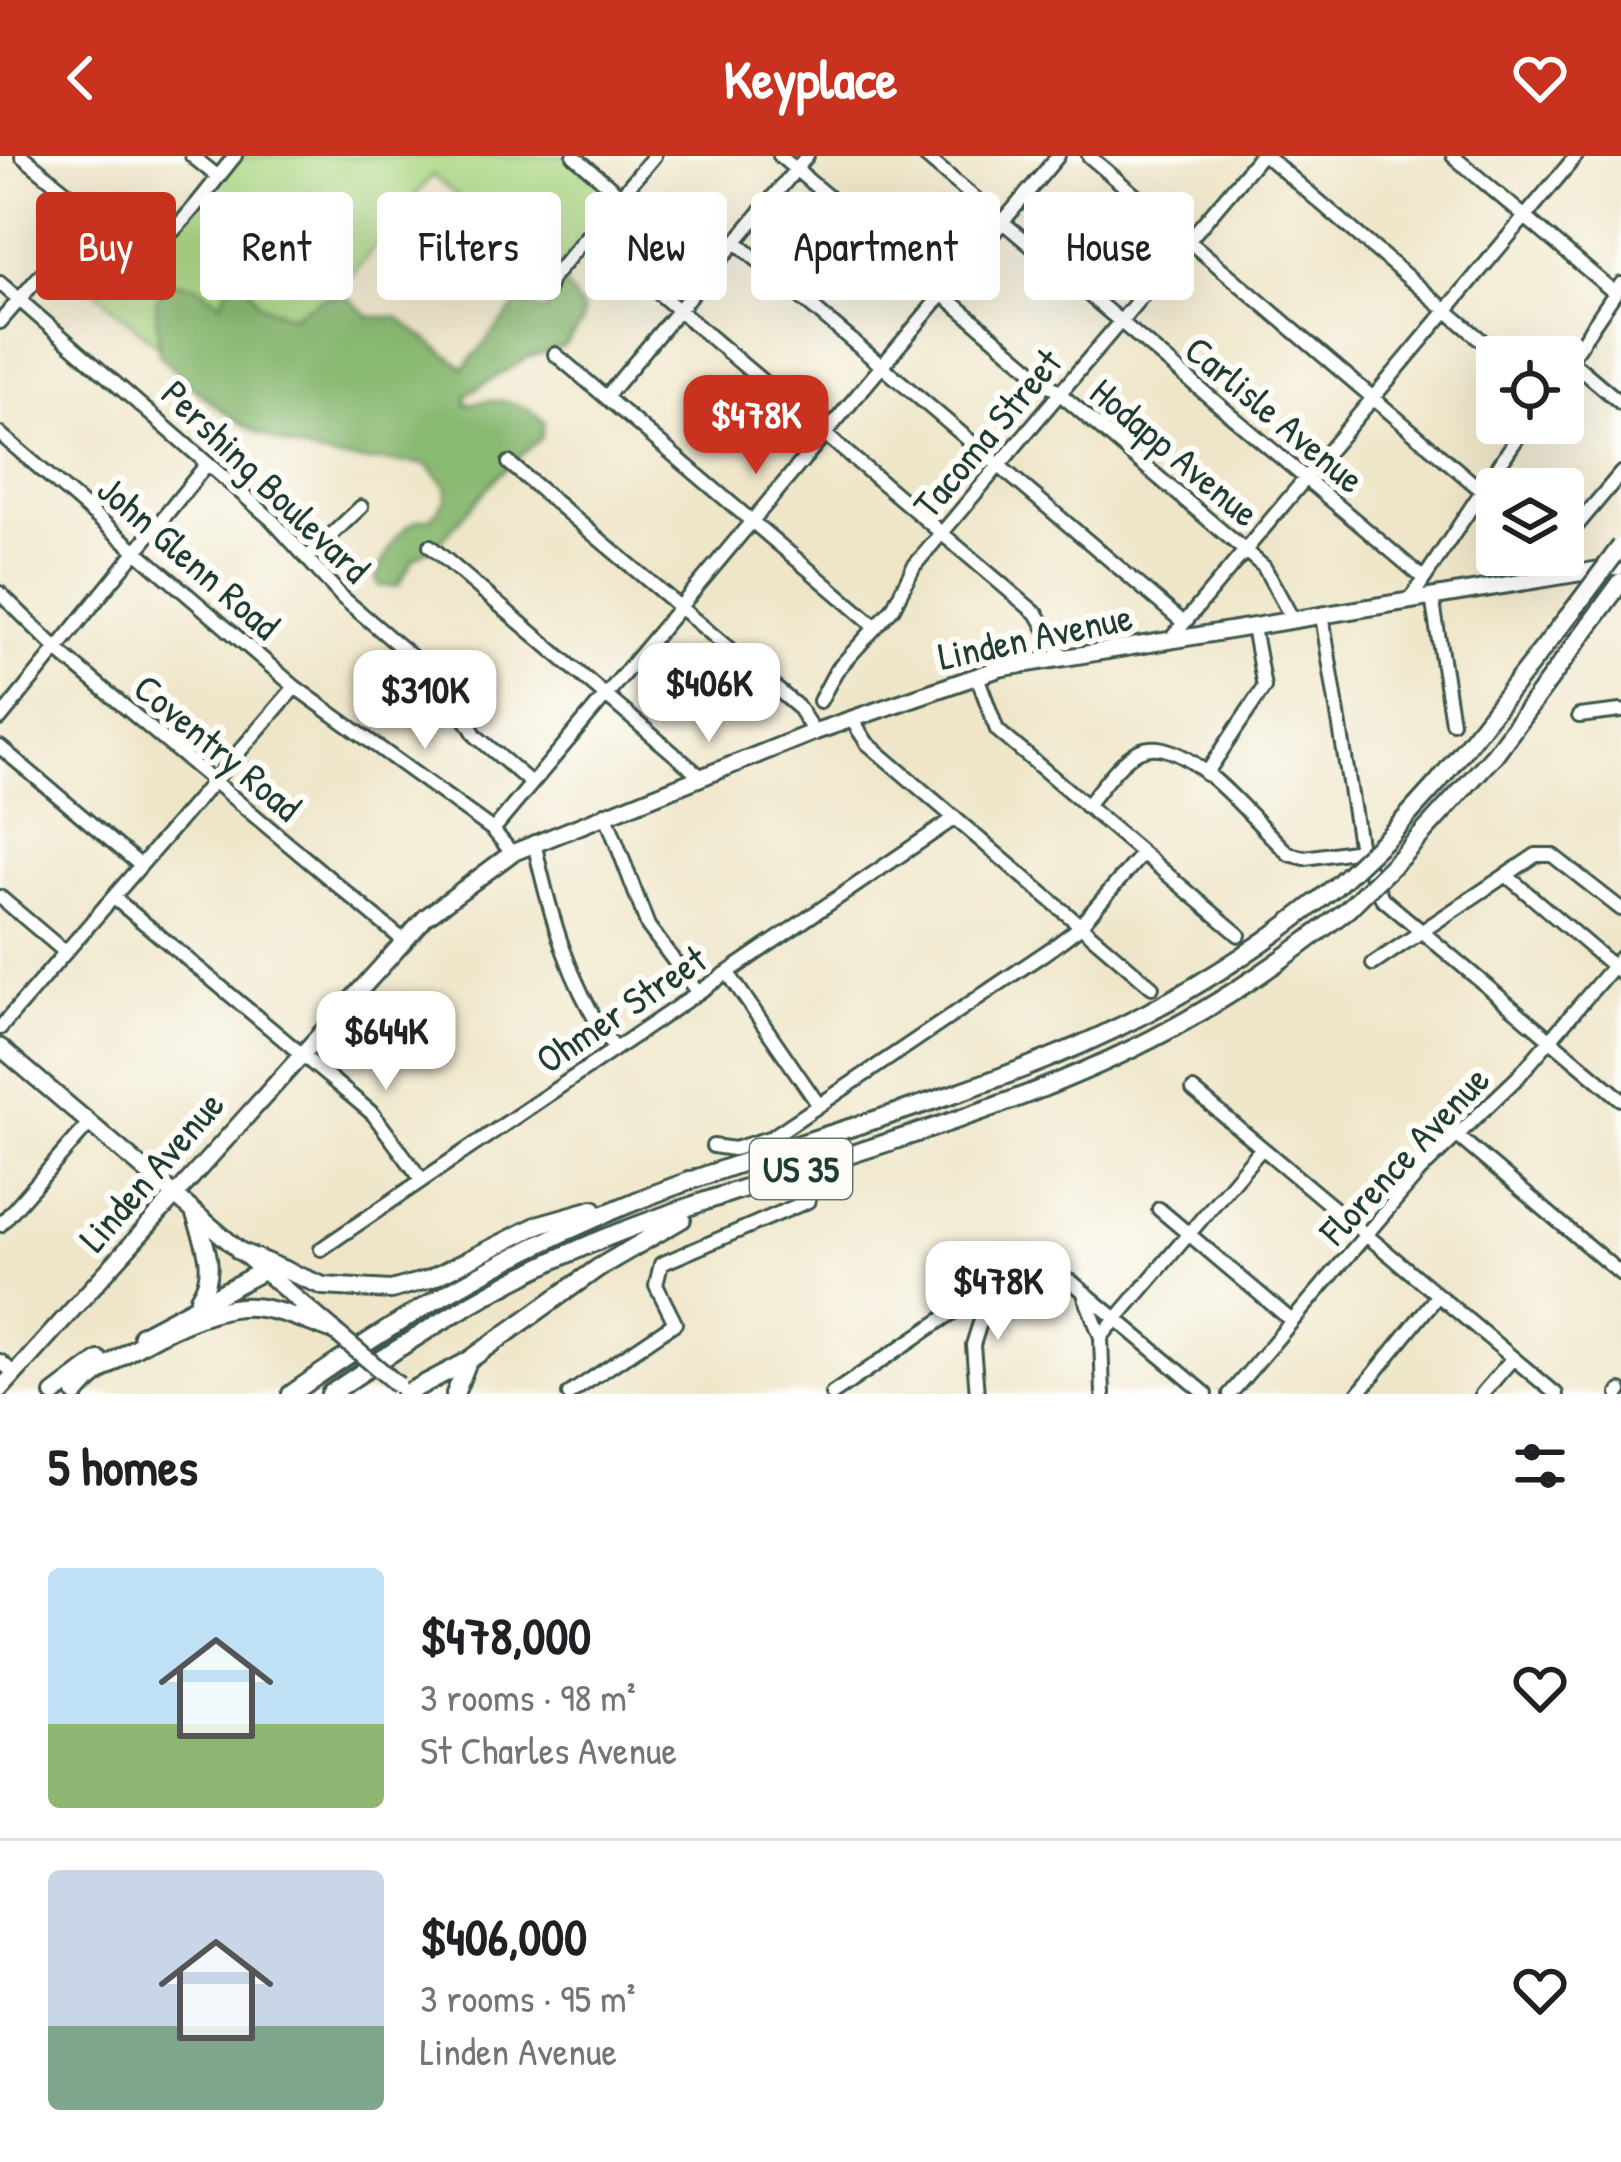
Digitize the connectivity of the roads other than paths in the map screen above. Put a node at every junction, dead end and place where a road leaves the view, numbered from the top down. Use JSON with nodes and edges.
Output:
{"nodes":[{"id":1,"x":22,"y":156,"type":"edge"},
{"id":2,"x":192,"y":156,"type":"edge"},
{"id":3,"x":235,"y":156,"type":"edge"},
{"id":4,"x":574,"y":156,"type":"edge"},
{"id":5,"x":654,"y":156,"type":"edge"},
{"id":6,"x":781,"y":156,"type":"edge"},
{"id":7,"x":808,"y":156,"type":"edge"},
{"id":8,"x":925,"y":156,"type":"edge"},
{"id":9,"x":1058,"y":156,"type":"edge"},
{"id":10,"x":1089,"y":156,"type":"edge"},
{"id":11,"x":1263,"y":156,"type":"edge"},
{"id":12,"x":1453,"y":156,"type":"edge"},
{"id":13,"x":1576,"y":156,"type":"edge"},
{"id":14,"x":796,"y":169,"type":"junction"},
{"id":15,"x":217,"y":176,"type":"junction"},
{"id":16,"x":66,"y":192,"type":"edge"},
{"id":17,"x":616,"y":192,"type":"edge"},
{"id":18,"x":624,"y":192,"type":"edge"},
{"id":19,"x":823,"y":192,"type":"edge"},
{"id":20,"x":1131,"y":192,"type":"edge"},
{"id":21,"x":1524,"y":218,"type":"junction"},
{"id":22,"x":1002,"y":222,"type":"junction"},
{"id":23,"x":1000,"y":224,"type":"edge"},
{"id":24,"x":176,"y":225,"type":"edge"},
{"id":25,"x":1194,"y":234,"type":"edge"},
{"id":26,"x":585,"y":239,"type":"edge"},
{"id":27,"x":736,"y":242,"type":"junction"},
{"id":28,"x":1194,"y":246,"type":"edge"},
{"id":29,"x":561,"y":266,"type":"edge"},
{"id":30,"x":36,"y":281,"type":"edge"},
{"id":31,"x":0,"y":283,"type":"edge"},
{"id":32,"x":1618,"y":289,"type":"edge"},
{"id":33,"x":20,"y":298,"type":"junction"},
{"id":34,"x":668,"y":300,"type":"edge"},
{"id":35,"x":936,"y":300,"type":"edge"},
{"id":36,"x":950,"y":300,"type":"edge"},
{"id":37,"x":1138,"y":300,"type":"edge"},
{"id":38,"x":679,"y":309,"type":"junction"},
{"id":39,"x":1446,"y":310,"type":"junction"},
{"id":40,"x":1120,"y":321,"type":"junction"},
{"id":41,"x":0,"y":322,"type":"edge"},
{"id":42,"x":1476,"y":336,"type":"edge"},
{"id":43,"x":1584,"y":339,"type":"edge"},
{"id":44,"x":555,"y":353,"type":"dead end"},
{"id":45,"x":881,"y":366,"type":"junction"},
{"id":46,"x":1584,"y":377,"type":"edge"},
{"id":47,"x":1059,"y":393,"type":"junction"},
{"id":48,"x":606,"y":397,"type":"junction"},
{"id":49,"x":1372,"y":398,"type":"junction"},
{"id":50,"x":1621,"y":403,"type":"edge"},
{"id":51,"x":825,"y":433,"type":"junction"},
{"id":52,"x":0,"y":434,"type":"edge"},
{"id":53,"x":509,"y":463,"type":"dead end"},
{"id":54,"x":207,"y":464,"type":"junction"},
{"id":55,"x":998,"y":465,"type":"junction"},
{"id":56,"x":1621,"y":473,"type":"edge"},
{"id":57,"x":1304,"y":478,"type":"junction"},
{"id":58,"x":1476,"y":486,"type":"edge"},
{"id":59,"x":1476,"y":497,"type":"edge"},
{"id":60,"x":361,"y":507,"type":"dead end"},
{"id":61,"x":1584,"y":517,"type":"edge"},
{"id":62,"x":752,"y":521,"type":"junction"},
{"id":63,"x":942,"y":532,"type":"junction"},
{"id":64,"x":430,"y":546,"type":"dead end"},
{"id":65,"x":1621,"y":546,"type":"edge"},
{"id":66,"x":1244,"y":550,"type":"junction"},
{"id":67,"x":135,"y":554,"type":"junction"},
{"id":68,"x":308,"y":558,"type":"junction"},
{"id":69,"x":1621,"y":566,"type":"edge"},
{"id":70,"x":1541,"y":576,"type":"edge"},
{"id":71,"x":1422,"y":578,"type":"junction"},
{"id":72,"x":1539,"y":579,"type":"junction"},
{"id":73,"x":1615,"y":589,"type":"edge"},
{"id":74,"x":0,"y":592,"type":"edge"},
{"id":75,"x":1432,"y":597,"type":"junction"},
{"id":76,"x":1410,"y":600,"type":"junction"},
{"id":77,"x":680,"y":607,"type":"junction"},
{"id":78,"x":1322,"y":616,"type":"junction"},
{"id":79,"x":1294,"y":620,"type":"junction"},
{"id":80,"x":1184,"y":623,"type":"junction"},
{"id":81,"x":875,"y":626,"type":"junction"},
{"id":82,"x":1253,"y":627,"type":"junction"},
{"id":83,"x":1169,"y":641,"type":"junction"},
{"id":84,"x":57,"y":649,"type":"junction"},
{"id":85,"x":1063,"y":658,"type":"junction"},
{"id":86,"x":977,"y":676,"type":"junction"},
{"id":87,"x":295,"y":687,"type":"junction"},
{"id":88,"x":606,"y":694,"type":"junction"},
{"id":89,"x":820,"y":701,"type":"dead end"},
{"id":90,"x":1621,"y":711,"type":"edge"},
{"id":91,"x":1579,"y":716,"type":"dead end"},
{"id":92,"x":0,"y":719,"type":"edge"},
{"id":93,"x":852,"y":720,"type":"junction"},
{"id":94,"x":1452,"y":722,"type":"dead end"},
{"id":95,"x":814,"y":732,"type":"junction"},
{"id":96,"x":0,"y":747,"type":"edge"},
{"id":97,"x":1206,"y":774,"type":"junction"},
{"id":98,"x":700,"y":776,"type":"junction"},
{"id":99,"x":212,"y":781,"type":"junction"},
{"id":100,"x":530,"y":784,"type":"junction"},
{"id":101,"x":1086,"y":806,"type":"junction"},
{"id":102,"x":605,"y":813,"type":"junction"},
{"id":103,"x":955,"y":818,"type":"junction"},
{"id":104,"x":493,"y":830,"type":"junction"},
{"id":105,"x":534,"y":842,"type":"junction"},
{"id":106,"x":1360,"y":850,"type":"junction"},
{"id":107,"x":512,"y":853,"type":"junction"},
{"id":108,"x":1142,"y":854,"type":"junction"},
{"id":109,"x":140,"y":865,"type":"junction"},
{"id":110,"x":1506,"y":875,"type":"junction"},
{"id":111,"x":0,"y":897,"type":"edge"},
{"id":112,"x":113,"y":897,"type":"junction"},
{"id":113,"x":1621,"y":910,"type":"edge"},
{"id":114,"x":1081,"y":925,"type":"junction"},
{"id":115,"x":1422,"y":931,"type":"junction"},
{"id":116,"x":1239,"y":934,"type":"dead end"},
{"id":117,"x":404,"y":941,"type":"junction"},
{"id":118,"x":65,"y":952,"type":"junction"},
{"id":119,"x":1373,"y":964,"type":"dead end"},
{"id":120,"x":1618,"y":965,"type":"edge"},
{"id":121,"x":728,"y":973,"type":"junction"},
{"id":122,"x":1152,"y":987,"type":"dead end"},
{"id":123,"x":698,"y":993,"type":"junction"},
{"id":124,"x":0,"y":1028,"type":"edge"},
{"id":125,"x":1550,"y":1040,"type":"junction"},
{"id":126,"x":0,"y":1048,"type":"edge"},
{"id":127,"x":615,"y":1049,"type":"junction"},
{"id":128,"x":299,"y":1052,"type":"junction"},
{"id":129,"x":1193,"y":1090,"type":"dead end"},
{"id":130,"x":1621,"y":1099,"type":"edge"},
{"id":131,"x":818,"y":1104,"type":"junction"},
{"id":132,"x":88,"y":1124,"type":"junction"},
{"id":133,"x":1455,"y":1134,"type":"junction"},
{"id":134,"x":713,"y":1146,"type":"dead end"},
{"id":135,"x":1262,"y":1148,"type":"junction"},
{"id":136,"x":698,"y":1178,"type":"junction"},
{"id":137,"x":422,"y":1180,"type":"junction"},
{"id":138,"x":732,"y":1192,"type":"junction"},
{"id":139,"x":174,"y":1197,"type":"junction"},
{"id":140,"x":808,"y":1202,"type":"dead end"},
{"id":141,"x":1159,"y":1209,"type":"dead end"},
{"id":142,"x":3,"y":1215,"type":"edge"},
{"id":143,"x":196,"y":1215,"type":"junction"},
{"id":144,"x":1189,"y":1234,"type":"junction"},
{"id":145,"x":1366,"y":1234,"type":"junction"},
{"id":146,"x":321,"y":1249,"type":"dead end"},
{"id":147,"x":239,"y":1252,"type":"junction"},
{"id":148,"x":263,"y":1271,"type":"junction"},
{"id":149,"x":1621,"y":1274,"type":"edge"},
{"id":150,"x":993,"y":1287,"type":"junction"},
{"id":151,"x":1082,"y":1291,"type":"junction"},
{"id":152,"x":1438,"y":1295,"type":"junction"},
{"id":153,"x":195,"y":1303,"type":"junction"},
{"id":154,"x":1116,"y":1319,"type":"junction"},
{"id":155,"x":1292,"y":1322,"type":"junction"},
{"id":156,"x":334,"y":1330,"type":"junction"},
{"id":157,"x":1101,"y":1337,"type":"junction"},
{"id":158,"x":1513,"y":1358,"type":"junction"},
{"id":159,"x":0,"y":1361,"type":"edge"},
{"id":160,"x":468,"y":1361,"type":"junction"},
{"id":161,"x":15,"y":1374,"type":"junction"},
{"id":162,"x":0,"y":1390,"type":"edge"},
{"id":163,"x":405,"y":1391,"type":"edge"},
{"id":164,"x":54,"y":1394,"type":"edge"},
{"id":165,"x":76,"y":1394,"type":"edge"},
{"id":166,"x":291,"y":1394,"type":"edge"},
{"id":167,"x":330,"y":1394,"type":"edge"},
{"id":168,"x":454,"y":1394,"type":"edge"},
{"id":169,"x":569,"y":1394,"type":"edge"},
{"id":170,"x":832,"y":1394,"type":"edge"},
{"id":171,"x":977,"y":1394,"type":"edge"},
{"id":172,"x":1103,"y":1394,"type":"edge"},
{"id":173,"x":1206,"y":1394,"type":"edge"},
{"id":174,"x":1230,"y":1394,"type":"edge"},
{"id":175,"x":1358,"y":1394,"type":"edge"},
{"id":176,"x":1482,"y":1394,"type":"edge"},
{"id":177,"x":1556,"y":1394,"type":"edge"}],
"edges":[{"from":1,"to":16,"type":"street"},
{"from":2,"to":15,"type":"street"},
{"from":3,"to":15,"type":"street"},
{"from":4,"to":17,"type":"street"},
{"from":5,"to":18,"type":"street"},
{"from":6,"to":14,"type":"street","name":"Hodapp Avenue"},
{"from":7,"to":14,"type":"street"},
{"from":8,"to":22,"type":"street","name":"Carlisle Avenue"},
{"from":9,"to":22,"type":"street"},
{"from":10,"to":20,"type":"street"},
{"from":11,"to":25,"type":"street","name":"Tacoma Street"},
{"from":11,"to":39,"type":"street"},
{"from":12,"to":21,"type":"street"},
{"from":13,"to":21,"type":"street"},
{"from":14,"to":19,"type":"street","name":"Hodapp Avenue"},
{"from":14,"to":27,"type":"street"},
{"from":15,"to":24,"type":"street"},
{"from":21,"to":32,"type":"street"},
{"from":21,"to":39,"type":"street"},
{"from":22,"to":23,"type":"street"},
{"from":22,"to":40,"type":"street","name":"Carlisle Avenue"},
{"from":26,"to":29,"type":"street"},
{"from":27,"to":38,"type":"street"},
{"from":27,"to":45,"type":"street"},
{"from":28,"to":49,"type":"street"},
{"from":30,"to":33,"type":"street"},
{"from":31,"to":33,"type":"street","name":"Pershing Boulevard"},
{"from":32,"to":43,"type":"street"},
{"from":33,"to":41,"type":"street"},
{"from":33,"to":54,"type":"street","name":"Pershing Boulevard"},
{"from":34,"to":38,"type":"street"},
{"from":35,"to":45,"type":"street"},
{"from":36,"to":47,"type":"street","name":"Hodapp Avenue"},
{"from":37,"to":40,"type":"street","name":"Tacoma Street"},
{"from":38,"to":48,"type":"street"},
{"from":38,"to":51,"type":"street"},
{"from":39,"to":42,"type":"street"},
{"from":39,"to":49,"type":"street"},
{"from":40,"to":47,"type":"street","name":"Tacoma Street"},
{"from":40,"to":57,"type":"street","name":"Carlisle Avenue"},
{"from":44,"to":48,"type":"street"},
{"from":45,"to":51,"type":"street"},
{"from":45,"to":55,"type":"street"},
{"from":46,"to":50,"type":"street"},
{"from":47,"to":55,"type":"street","name":"Tacoma Street"},
{"from":47,"to":66,"type":"street","name":"Hodapp Avenue"},
{"from":48,"to":62,"type":"street"},
{"from":49,"to":57,"type":"street"},
{"from":49,"to":58,"type":"street"},
{"from":51,"to":62,"type":"street"},
{"from":51,"to":63,"type":"street"},
{"from":52,"to":67,"type":"street","name":"John Glenn Road"},
{"from":53,"to":77,"type":"street"},
{"from":54,"to":67,"type":"street"},
{"from":54,"to":68,"type":"street","name":"Pershing Boulevard"},
{"from":55,"to":63,"type":"street","name":"Tacoma Street"},
{"from":55,"to":80,"type":"street"},
{"from":56,"to":61,"type":"street"},
{"from":57,"to":66,"type":"street"},
{"from":57,"to":71,"type":"street","name":"Carlisle Avenue"},
{"from":59,"to":71,"type":"street"},
{"from":60,"to":68,"type":"street"},
{"from":62,"to":77,"type":"street"},
{"from":62,"to":81,"type":"street"},
{"from":63,"to":81,"type":"street","name":"Tacoma Street"},
{"from":63,"to":85,"type":"street"},
{"from":64,"to":88,"type":"street"},
{"from":65,"to":136,"type":"highway","number":"US 35","bridge":true},
{"from":66,"to":79,"type":"street","name":"Hodapp Avenue"},
{"from":66,"to":80,"type":"street"},
{"from":67,"to":84,"type":"street"},
{"from":67,"to":87,"type":"street","name":"John Glenn Road"},
{"from":68,"to":100,"type":"street","name":"Pershing Boulevard"},
{"from":69,"to":72,"type":"main road","name":"Linden Avenue"},
{"from":70,"to":72,"type":"street"},
{"from":71,"to":76,"type":"street"},
{"from":72,"to":75,"type":"main road","name":"Linden Avenue"},
{"from":73,"to":138,"type":"highway","number":"US 35","bridge":true},
{"from":74,"to":84,"type":"street","name":"Coventry Road"},
{"from":75,"to":76,"type":"main road","name":"Linden Avenue"},
{"from":75,"to":94,"type":"street"},
{"from":76,"to":78,"type":"main road","name":"Linden Avenue"},
{"from":77,"to":88,"type":"street"},
{"from":77,"to":95,"type":"street"},
{"from":78,"to":79,"type":"main road","name":"Linden Avenue"},
{"from":78,"to":106,"type":"street"},
{"from":79,"to":82,"type":"main road","name":"Linden Avenue"},
{"from":80,"to":83,"type":"street"},
{"from":81,"to":89,"type":"street","name":"Tacoma Street"},
{"from":82,"to":83,"type":"main road","name":"Linden Avenue"},
{"from":82,"to":97,"type":"street"},
{"from":83,"to":85,"type":"main road","name":"Linden Avenue"},
{"from":84,"to":92,"type":"street"},
{"from":84,"to":99,"type":"street","name":"Coventry Road"},
{"from":85,"to":86,"type":"main road","name":"Linden Avenue"},
{"from":86,"to":93,"type":"main road","name":"Linden Avenue"},
{"from":86,"to":101,"type":"street"},
{"from":87,"to":99,"type":"street"},
{"from":87,"to":104,"type":"street","name":"John Glenn Road"},
{"from":88,"to":98,"type":"street"},
{"from":88,"to":100,"type":"street"},
{"from":90,"to":91,"type":"street"},
{"from":93,"to":95,"type":"main road","name":"Linden Avenue"},
{"from":93,"to":103,"type":"street"},
{"from":95,"to":98,"type":"main road","name":"Linden Avenue"},
{"from":96,"to":109,"type":"street"},
{"from":97,"to":101,"type":"street"},
{"from":97,"to":106,"type":"street"},
{"from":98,"to":102,"type":"main road","name":"Linden Avenue"},
{"from":99,"to":109,"type":"street"},
{"from":99,"to":117,"type":"street","name":"Coventry Road"},
{"from":100,"to":104,"type":"street"},
{"from":101,"to":108,"type":"street"},
{"from":102,"to":105,"type":"main road","name":"Linden Avenue"},
{"from":102,"to":123,"type":"street"},
{"from":103,"to":114,"type":"street"},
{"from":103,"to":121,"type":"street","name":"Ohmer Street"},
{"from":104,"to":107,"type":"street","name":"John Glenn Road"},
{"from":105,"to":107,"type":"main road","name":"Linden Avenue"},
{"from":105,"to":127,"type":"street"},
{"from":106,"to":115,"type":"street"},
{"from":107,"to":117,"type":"main road","name":"Linden Avenue"},
{"from":108,"to":114,"type":"street"},
{"from":108,"to":116,"type":"street"},
{"from":109,"to":112,"type":"street"},
{"from":110,"to":113,"type":"street"},
{"from":110,"to":115,"type":"street"},
{"from":110,"to":120,"type":"street"},
{"from":111,"to":118,"type":"street"},
{"from":112,"to":118,"type":"street"},
{"from":112,"to":128,"type":"street"},
{"from":114,"to":122,"type":"street"},
{"from":114,"to":131,"type":"street"},
{"from":115,"to":119,"type":"street"},
{"from":115,"to":125,"type":"street"},
{"from":117,"to":128,"type":"main road","name":"Linden Avenue"},
{"from":118,"to":124,"type":"street"},
{"from":120,"to":125,"type":"street","name":"Florence Avenue"},
{"from":121,"to":123,"type":"street","name":"Ohmer Street"},
{"from":121,"to":131,"type":"street"},
{"from":123,"to":127,"type":"street","name":"Ohmer Street"},
{"from":125,"to":130,"type":"street"},
{"from":125,"to":133,"type":"street","name":"Florence Avenue"},
{"from":126,"to":132,"type":"main road"},
{"from":127,"to":137,"type":"street","name":"Ohmer Street"},
{"from":128,"to":137,"type":"street"},
{"from":128,"to":139,"type":"main road","name":"Linden Avenue"},
{"from":129,"to":135,"type":"street"},
{"from":131,"to":134,"type":"street"},
{"from":132,"to":139,"type":"main road"},
{"from":132,"to":142,"type":"street"},
{"from":133,"to":145,"type":"street","name":"Florence Avenue"},
{"from":133,"to":149,"type":"street"},
{"from":135,"to":144,"type":"street"},
{"from":135,"to":145,"type":"street"},
{"from":136,"to":147,"type":"highway"},
{"from":136,"to":166,"type":"highway","number":"US 35"},
{"from":137,"to":146,"type":"street","name":"Ohmer Street"},
{"from":138,"to":160,"type":"highway"},
{"from":138,"to":167,"type":"highway","number":"US 35"},
{"from":139,"to":143,"type":"main road"},
{"from":139,"to":161,"type":"main road","name":"Linden Avenue"},
{"from":140,"to":169,"type":"street"},
{"from":141,"to":144,"type":"street"},
{"from":143,"to":147,"type":"main road"},
{"from":143,"to":153,"type":"highway"},
{"from":144,"to":154,"type":"street"},
{"from":144,"to":155,"type":"street"},
{"from":145,"to":152,"type":"street"},
{"from":145,"to":155,"type":"street","name":"Florence Avenue"},
{"from":147,"to":148,"type":"main road"},
{"from":148,"to":153,"type":"highway"},
{"from":148,"to":156,"type":"main road"},
{"from":150,"to":151,"type":"street"},
{"from":150,"to":170,"type":"street"},
{"from":150,"to":171,"type":"street"},
{"from":151,"to":154,"type":"street"},
{"from":151,"to":157,"type":"street"},
{"from":152,"to":158,"type":"street"},
{"from":152,"to":175,"type":"street"},
{"from":153,"to":164,"type":"highway"},
{"from":154,"to":157,"type":"street"},
{"from":154,"to":173,"type":"street"},
{"from":155,"to":174,"type":"street","name":"Florence Avenue"},
{"from":156,"to":163,"type":"main road","bridge":true},
{"from":156,"to":165,"type":"highway"},
{"from":157,"to":172,"type":"street"},
{"from":158,"to":176,"type":"street"},
{"from":158,"to":177,"type":"street"},
{"from":159,"to":161,"type":"street"},
{"from":160,"to":163,"type":"highway"},
{"from":160,"to":168,"type":"highway"},
{"from":161,"to":162,"type":"main road","name":"Linden Avenue"}]}
